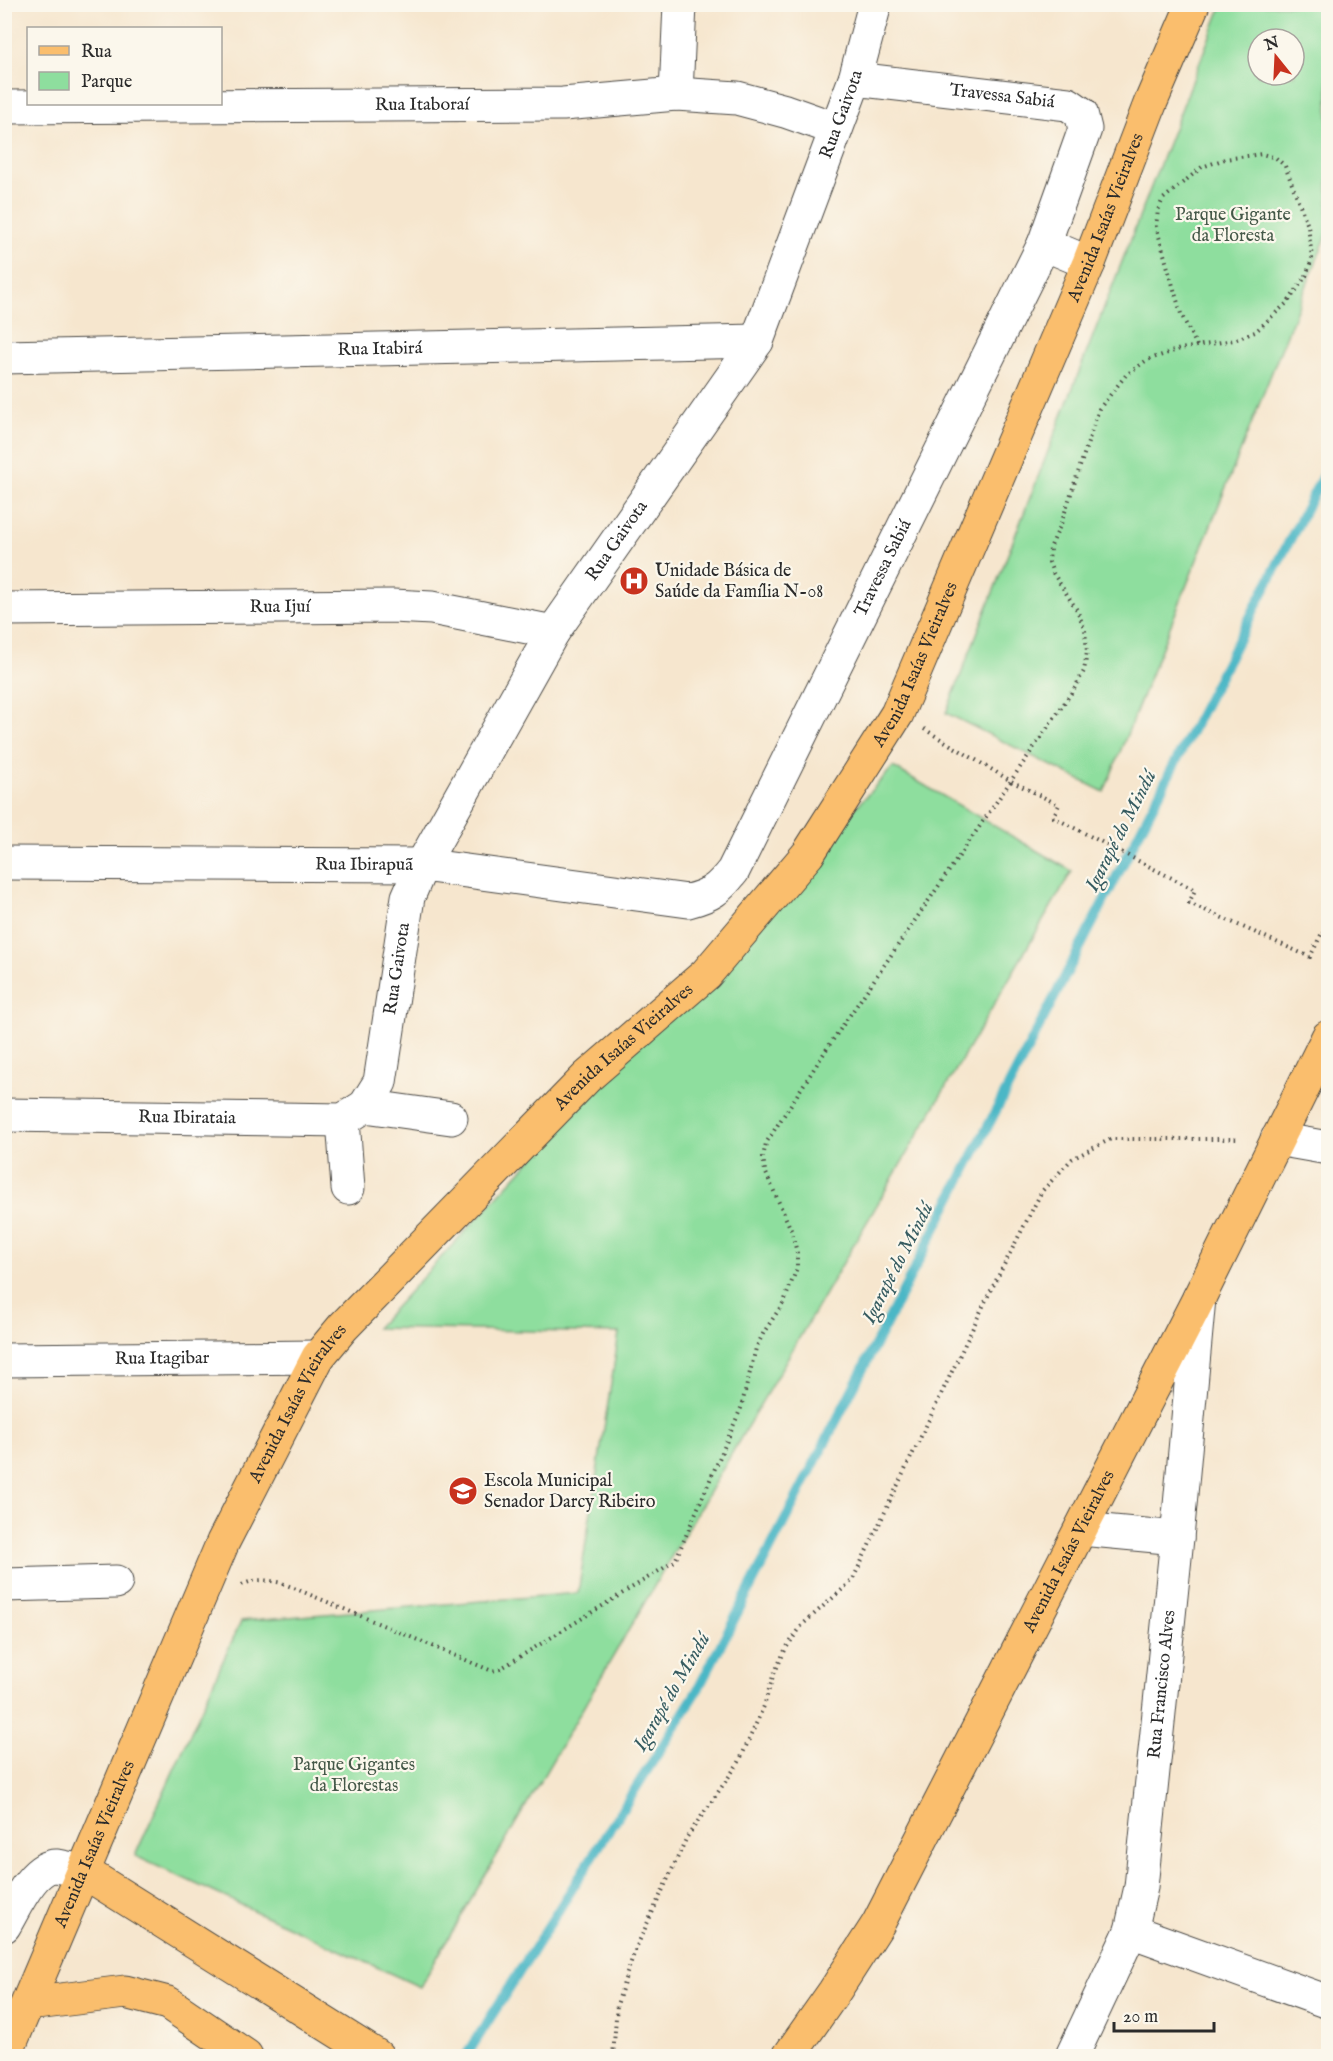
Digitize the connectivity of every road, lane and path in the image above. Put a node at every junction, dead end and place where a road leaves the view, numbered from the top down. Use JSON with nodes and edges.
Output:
{"nodes":[{"id":1,"x":680,"y":4,"type":"edge"},
{"id":2,"x":875,"y":4,"type":"edge"},
{"id":3,"x":1193,"y":4,"type":"edge"},
{"id":4,"x":855,"y":79,"type":"junction"},
{"id":5,"x":676,"y":94,"type":"junction"},
{"id":6,"x":4,"y":107,"type":"edge"},
{"id":7,"x":836,"y":129,"type":"junction"},
{"id":8,"x":1044,"y":244,"type":"junction"},
{"id":9,"x":1089,"y":263,"type":"junction"},
{"id":10,"x":757,"y":341,"type":"junction"},
{"id":11,"x":1197,"y":346,"type":"junction"},
{"id":12,"x":4,"y":357,"type":"edge"},
{"id":13,"x":4,"y":609,"type":"edge"},
{"id":14,"x":553,"y":633,"type":"junction"},
{"id":15,"x":897,"y":714,"type":"junction"},
{"id":16,"x":1011,"y":781,"type":"junction"},
{"id":17,"x":4,"y":863,"type":"edge"},
{"id":18,"x":422,"y":866,"type":"junction"},
{"id":19,"x":719,"y":889,"type":"joint"},
{"id":20,"x":1329,"y":934,"type":"edge"},
{"id":21,"x":1329,"y":1037,"type":"edge"},
{"id":22,"x":363,"y":1103,"type":"junction"},
{"id":23,"x":4,"y":1115,"type":"edge"},
{"id":24,"x":452,"y":1118,"type":"dead end"},
{"id":25,"x":1277,"y":1139,"type":"junction"},
{"id":26,"x":1329,"y":1148,"type":"edge"},
{"id":27,"x":348,"y":1188,"type":"dead end"},
{"id":28,"x":1199,"y":1299,"type":"junction"},
{"id":29,"x":318,"y":1357,"type":"junction"},
{"id":30,"x":4,"y":1360,"type":"edge"},
{"id":31,"x":1081,"y":1529,"type":"junction"},
{"id":32,"x":1177,"y":1538,"type":"junction"},
{"id":33,"x":116,"y":1582,"type":"dead end"},
{"id":34,"x":4,"y":1585,"type":"edge"},
{"id":35,"x":233,"y":1590,"type":"dead end"},
{"id":36,"x":84,"y":1872,"type":"junction"},
{"id":37,"x":19,"y":1876,"type":"edge"},
{"id":38,"x":4,"y":1926,"type":"edge"},
{"id":39,"x":1131,"y":1931,"type":"junction"},
{"id":40,"x":1329,"y":2002,"type":"edge"},
{"id":41,"x":28,"y":2004,"type":"junction"},
{"id":42,"x":5,"y":2056,"type":"edge"},
{"id":43,"x":246,"y":2056,"type":"edge"},
{"id":44,"x":377,"y":2056,"type":"edge"},
{"id":45,"x":613,"y":2056,"type":"edge"},
{"id":46,"x":789,"y":2056,"type":"edge"},
{"id":47,"x":1072,"y":2056,"type":"edge"}],
"edges":[{"from":1,"to":5,"type":"street"},
{"from":2,"to":4,"type":"street","name":"Rua Gaivota"},
{"from":3,"to":9,"type":"main road","name":"Avenida Isaías Vieiralves"},
{"from":4,"to":7,"type":"street","name":"Rua Gaivota"},
{"from":4,"to":8,"type":"street","name":"Travessa Sabiá"},
{"from":5,"to":6,"type":"street","name":"Rua Itaboraí"},
{"from":5,"to":7,"type":"street","name":"Rua Itaboraí"},
{"from":7,"to":10,"type":"street","name":"Rua Gaivota"},
{"from":8,"to":9,"type":"street"},
{"from":8,"to":19,"type":"street","name":"Travessa Sabiá"},
{"from":9,"to":15,"type":"main road","name":"Avenida Isaías Vieiralves"},
{"from":10,"to":12,"type":"street","name":"Rua Itabirá"},
{"from":10,"to":14,"type":"street","name":"Rua Gaivota"},
{"from":11,"to":11,"type":"path"},
{"from":11,"to":16,"type":"path"},
{"from":13,"to":14,"type":"street","name":"Rua Ijuí"},
{"from":14,"to":18,"type":"street","name":"Rua Gaivota"},
{"from":15,"to":16,"type":"path"},
{"from":15,"to":29,"type":"main road","name":"Avenida Isaías Vieiralves"},
{"from":16,"to":20,"type":"path"},
{"from":16,"to":35,"type":"path"},
{"from":17,"to":18,"type":"street","name":"Rua Ibirapuã"},
{"from":18,"to":19,"type":"street","name":"Rua Ibirapuã"},
{"from":18,"to":22,"type":"street","name":"Rua Gaivota"},
{"from":21,"to":25,"type":"main road","name":"Avenida Isaías Vieiralves"},
{"from":22,"to":23,"type":"street","name":"Rua Ibirataia"},
{"from":22,"to":24,"type":"street","name":"Rua Ibirataia"},
{"from":22,"to":27,"type":"street","name":"Rua Gaivota"},
{"from":25,"to":26,"type":"street"},
{"from":25,"to":28,"type":"main road","name":"Avenida Isaías Vieiralves"},
{"from":25,"to":45,"type":"path"},
{"from":28,"to":31,"type":"main road","name":"Avenida Isaías Vieiralves"},
{"from":28,"to":32,"type":"street","name":"Rua Francisco Alves"},
{"from":29,"to":30,"type":"street","name":"Rua Itagibar"},
{"from":29,"to":36,"type":"main road","name":"Avenida Isaías Vieiralves"},
{"from":31,"to":32,"type":"street"},
{"from":31,"to":46,"type":"main road","name":"Avenida Isaías Vieiralves"},
{"from":32,"to":39,"type":"street","name":"Rua Francisco Alves"},
{"from":33,"to":34,"type":"street"},
{"from":36,"to":37,"type":"street"},
{"from":36,"to":41,"type":"main road","name":"Avenida Isaías Vieiralves"},
{"from":36,"to":44,"type":"main road"},
{"from":37,"to":38,"type":"street"},
{"from":39,"to":40,"type":"street"},
{"from":39,"to":47,"type":"street","name":"Rua Francisco Alves"},
{"from":41,"to":42,"type":"main road","name":"Avenida Isaías Vieiralves"},
{"from":41,"to":43,"type":"main road"}]}
